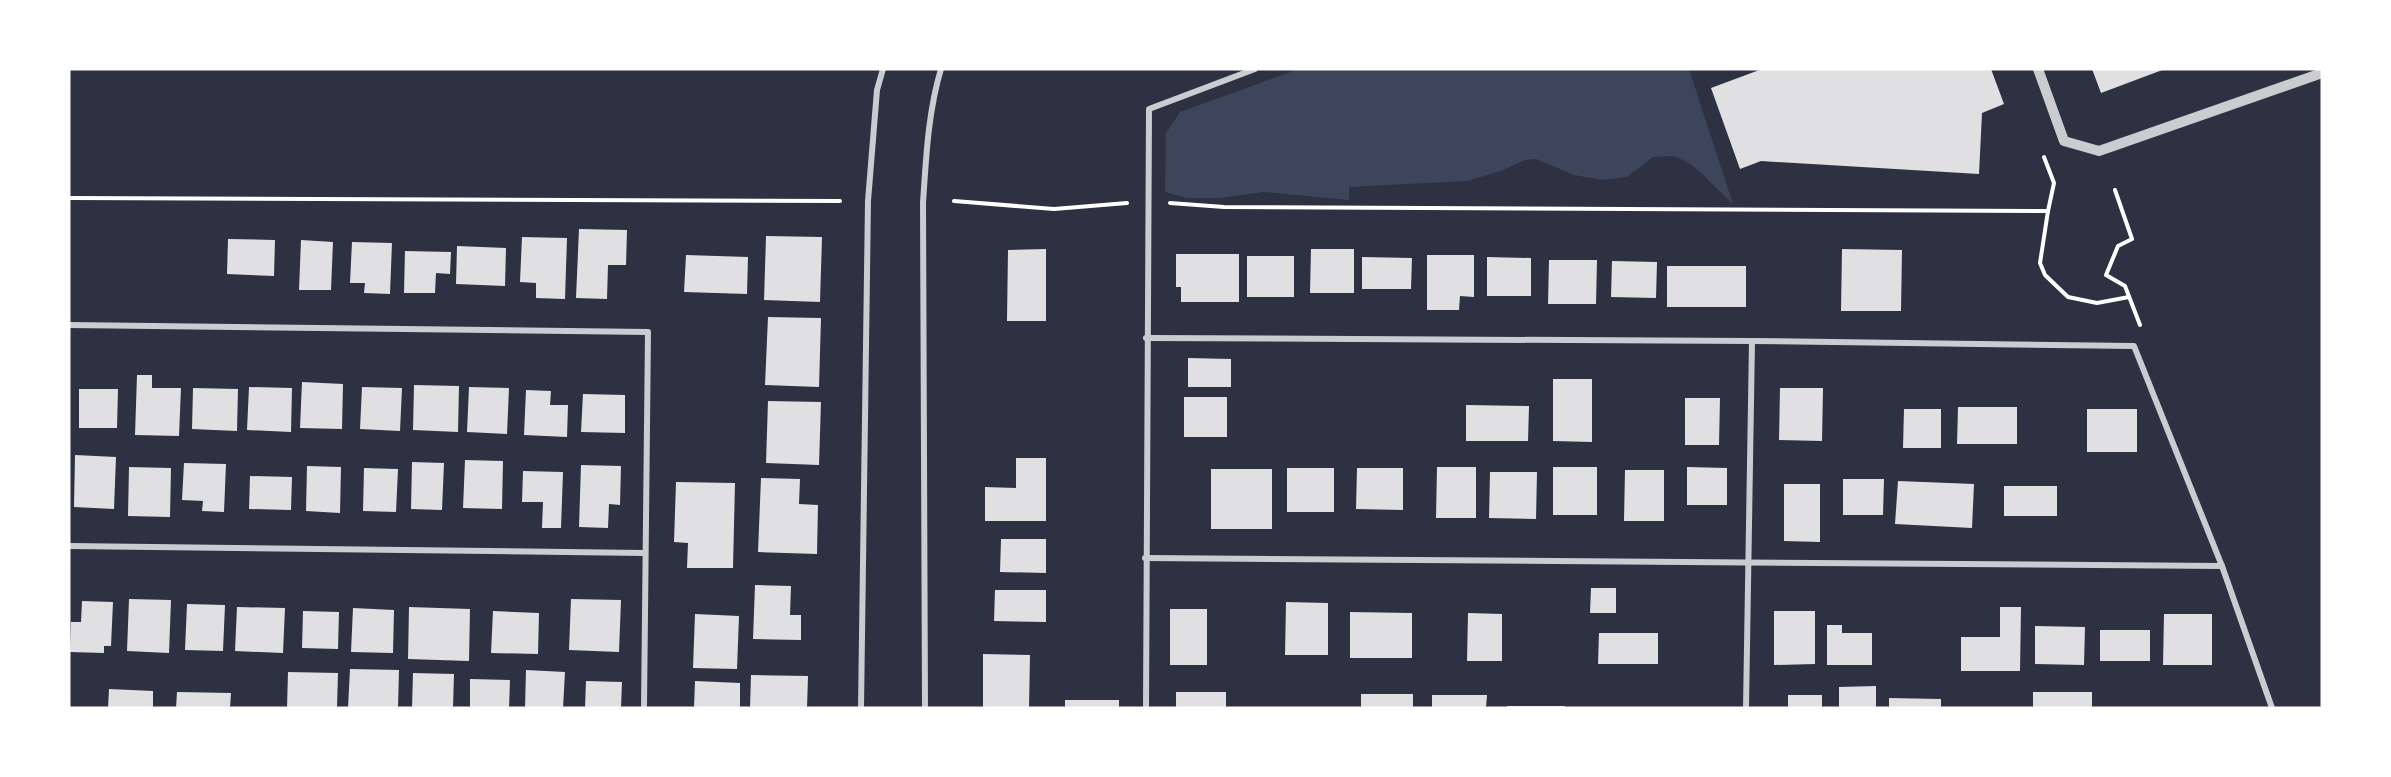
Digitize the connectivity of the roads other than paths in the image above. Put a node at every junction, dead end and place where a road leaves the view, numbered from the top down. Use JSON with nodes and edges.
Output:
{"nodes":[{"id":1,"x":883,"y":69,"type":"edge"},
{"id":2,"x":941,"y":69,"type":"edge"},
{"id":3,"x":1255,"y":69,"type":"edge"},
{"id":4,"x":2038,"y":69,"type":"edge"},
{"id":5,"x":2322,"y":73,"type":"edge"},
{"id":6,"x":69,"y":325,"type":"edge"},
{"id":7,"x":1146,"y":338,"type":"junction"},
{"id":8,"x":1752,"y":340,"type":"junction"},
{"id":9,"x":69,"y":546,"type":"edge"},
{"id":10,"x":645,"y":553,"type":"junction"},
{"id":11,"x":1145,"y":558,"type":"junction"},
{"id":12,"x":1748,"y":562,"type":"junction"},
{"id":13,"x":2222,"y":566,"type":"junction"},
{"id":14,"x":644,"y":708,"type":"edge"},
{"id":15,"x":861,"y":708,"type":"edge"},
{"id":16,"x":924,"y":708,"type":"edge"},
{"id":17,"x":1146,"y":708,"type":"edge"},
{"id":18,"x":1746,"y":708,"type":"edge"},
{"id":19,"x":2272,"y":708,"type":"edge"}],
"edges":[{"from":1,"to":15,"type":"street"},
{"from":2,"to":16,"type":"street"},
{"from":3,"to":7,"type":"street"},
{"from":4,"to":5,"type":"street"},
{"from":6,"to":10,"type":"street"},
{"from":7,"to":8,"type":"street"},
{"from":7,"to":11,"type":"street"},
{"from":8,"to":12,"type":"street"},
{"from":8,"to":13,"type":"street"},
{"from":9,"to":10,"type":"street"},
{"from":10,"to":14,"type":"street"},
{"from":11,"to":12,"type":"street"},
{"from":11,"to":17,"type":"street"},
{"from":12,"to":13,"type":"street"},
{"from":12,"to":18,"type":"street"},
{"from":13,"to":19,"type":"street"}]}
